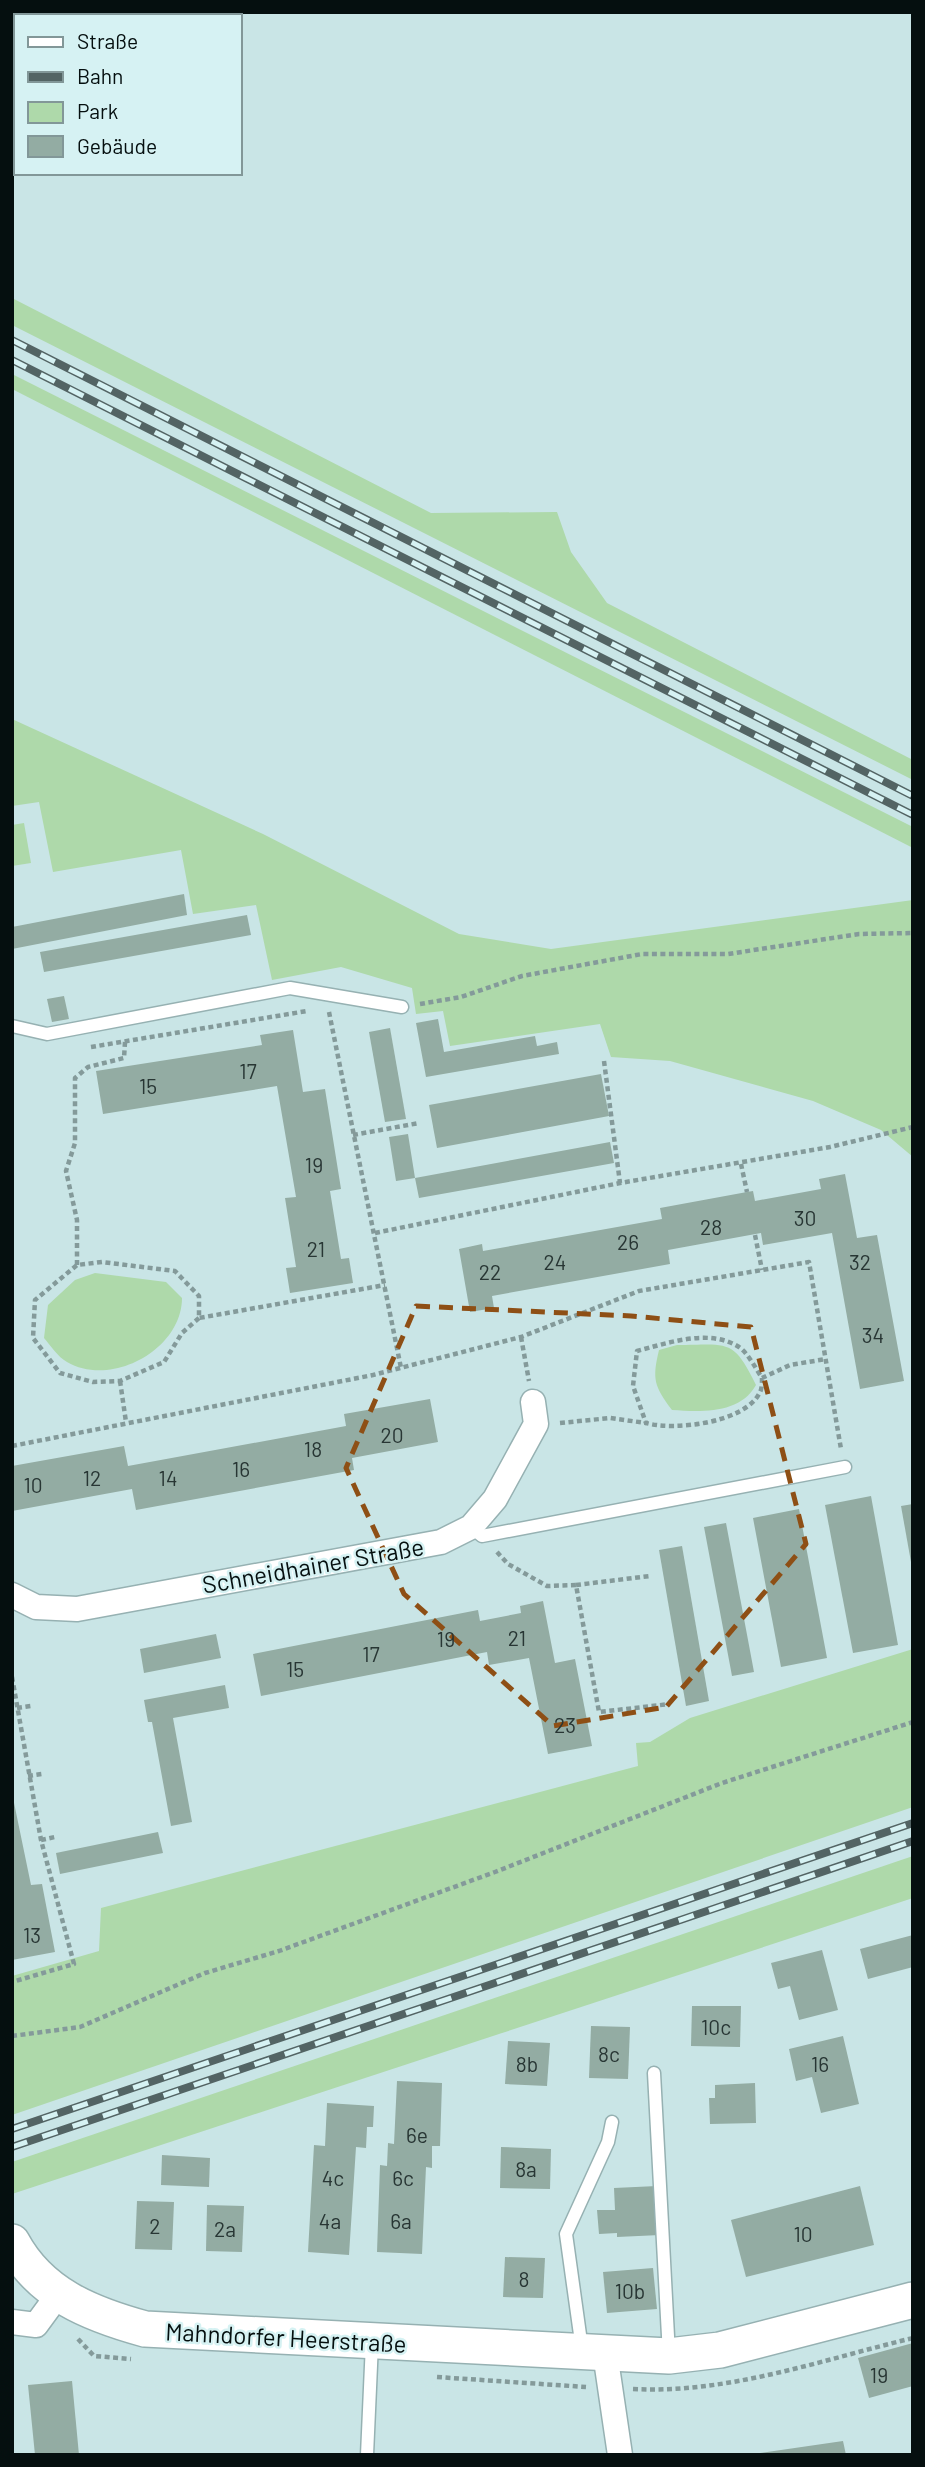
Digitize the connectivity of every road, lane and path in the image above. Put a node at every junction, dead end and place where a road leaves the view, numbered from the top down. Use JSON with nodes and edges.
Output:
{"nodes":[{"id":1,"x":913,"y":933,"type":"edge"},
{"id":2,"x":328,"y":1007,"type":"dead end"},
{"id":3,"x":402,"y":1007,"type":"joint"},
{"id":4,"x":315,"y":1009,"type":"dead end"},
{"id":5,"x":12,"y":1026,"type":"edge"},
{"id":6,"x":604,"y":1062,"type":"dead end"},
{"id":7,"x":419,"y":1123,"type":"dead end"},
{"id":8,"x":913,"y":1127,"type":"edge"},
{"id":9,"x":353,"y":1135,"type":"junction"},
{"id":10,"x":741,"y":1164,"type":"junction"},
{"id":11,"x":621,"y":1184,"type":"junction"},
{"id":12,"x":747,"y":1192,"type":"dead end"},
{"id":13,"x":375,"y":1233,"type":"junction"},
{"id":14,"x":755,"y":1235,"type":"dead end"},
{"id":15,"x":77,"y":1265,"type":"junction"},
{"id":16,"x":762,"y":1270,"type":"junction"},
{"id":17,"x":385,"y":1285,"type":"junction"},
{"id":18,"x":199,"y":1318,"type":"junction"},
{"id":19,"x":521,"y":1337,"type":"junction"},
{"id":20,"x":826,"y":1359,"type":"junction"},
{"id":21,"x":401,"y":1368,"type":"junction"},
{"id":22,"x":762,"y":1378,"type":"junction"},
{"id":23,"x":120,"y":1381,"type":"junction"},
{"id":24,"x":535,"y":1413,"type":"junction"},
{"id":25,"x":126,"y":1422,"type":"junction"},
{"id":26,"x":646,"y":1423,"type":"junction"},
{"id":27,"x":12,"y":1446,"type":"edge"},
{"id":28,"x":845,"y":1467,"type":"joint"},
{"id":29,"x":477,"y":1531,"type":"junction"},
{"id":30,"x":650,"y":1576,"type":"dead end"},
{"id":31,"x":576,"y":1585,"type":"junction"},
{"id":32,"x":12,"y":1595,"type":"edge"},
{"id":33,"x":12,"y":1676,"type":"edge"},
{"id":34,"x":670,"y":1704,"type":"dead end"},
{"id":35,"x":31,"y":1706,"type":"dead end"},
{"id":36,"x":17,"y":1708,"type":"junction"},
{"id":37,"x":913,"y":1722,"type":"edge"},
{"id":38,"x":42,"y":1774,"type":"dead end"},
{"id":39,"x":29,"y":1776,"type":"junction"},
{"id":40,"x":55,"y":1837,"type":"dead end"},
{"id":41,"x":41,"y":1840,"type":"junction"},
{"id":42,"x":12,"y":1982,"type":"edge"},
{"id":43,"x":12,"y":2036,"type":"edge"},
{"id":44,"x":654,"y":2073,"type":"dead end"},
{"id":45,"x":612,"y":2122,"type":"dead end"},
{"id":46,"x":12,"y":2242,"type":"edge"},
{"id":47,"x":58,"y":2295,"type":"junction"},
{"id":48,"x":913,"y":2300,"type":"edge"},
{"id":49,"x":12,"y":2322,"type":"edge"},
{"id":50,"x":372,"y":2342,"type":"junction"},
{"id":51,"x":594,"y":2352,"type":"junction"},
{"id":52,"x":669,"y":2356,"type":"junction"},
{"id":53,"x":367,"y":2455,"type":"edge"},
{"id":54,"x":620,"y":2455,"type":"edge"}],
"edges":[{"from":1,"to":3,"type":"path"},
{"from":2,"to":9,"type":"path"},
{"from":3,"to":5,"type":"lane"},
{"from":4,"to":15,"type":"path"},
{"from":6,"to":11,"type":"path"},
{"from":7,"to":9,"type":"path"},
{"from":8,"to":10,"type":"path"},
{"from":9,"to":13,"type":"path"},
{"from":10,"to":11,"type":"path"},
{"from":10,"to":12,"type":"path"},
{"from":11,"to":13,"type":"path"},
{"from":13,"to":17,"type":"path"},
{"from":14,"to":16,"type":"path"},
{"from":15,"to":18,"type":"path"},
{"from":15,"to":23,"type":"path"},
{"from":16,"to":19,"type":"path"},
{"from":16,"to":20,"type":"path"},
{"from":17,"to":18,"type":"path"},
{"from":17,"to":21,"type":"path"},
{"from":18,"to":23,"type":"path"},
{"from":19,"to":21,"type":"path"},
{"from":19,"to":24,"type":"path"},
{"from":20,"to":22,"type":"path"},
{"from":20,"to":28,"type":"path"},
{"from":21,"to":25,"type":"path"},
{"from":22,"to":26,"type":"path"},
{"from":22,"to":26,"type":"path"},
{"from":23,"to":25,"type":"path"},
{"from":24,"to":26,"type":"path"},
{"from":24,"to":29,"type":"street","name":"Schneidhainer Straße"},
{"from":25,"to":27,"type":"path"},
{"from":28,"to":29,"type":"lane"},
{"from":29,"to":31,"type":"path"},
{"from":29,"to":32,"type":"street","name":"Schneidhainer Straße"},
{"from":30,"to":31,"type":"path"},
{"from":31,"to":34,"type":"path"},
{"from":33,"to":36,"type":"path"},
{"from":35,"to":36,"type":"path"},
{"from":36,"to":39,"type":"path"},
{"from":37,"to":43,"type":"path"},
{"from":38,"to":39,"type":"path"},
{"from":39,"to":41,"type":"path"},
{"from":40,"to":41,"type":"path"},
{"from":41,"to":42,"type":"path"},
{"from":44,"to":52,"type":"lane"},
{"from":45,"to":51,"type":"lane"},
{"from":46,"to":47,"type":"main road","name":"Mahndorfer Heerstraße"},
{"from":47,"to":49,"type":"street"},
{"from":47,"to":50,"type":"main road","name":"Mahndorfer Heerstraße"},
{"from":48,"to":52,"type":"main road","name":"Mahndorfer Heerstraße"},
{"from":50,"to":51,"type":"main road","name":"Mahndorfer Heerstraße"},
{"from":50,"to":53,"type":"lane"},
{"from":51,"to":52,"type":"main road","name":"Mahndorfer Heerstraße"},
{"from":51,"to":54,"type":"street"}]}
